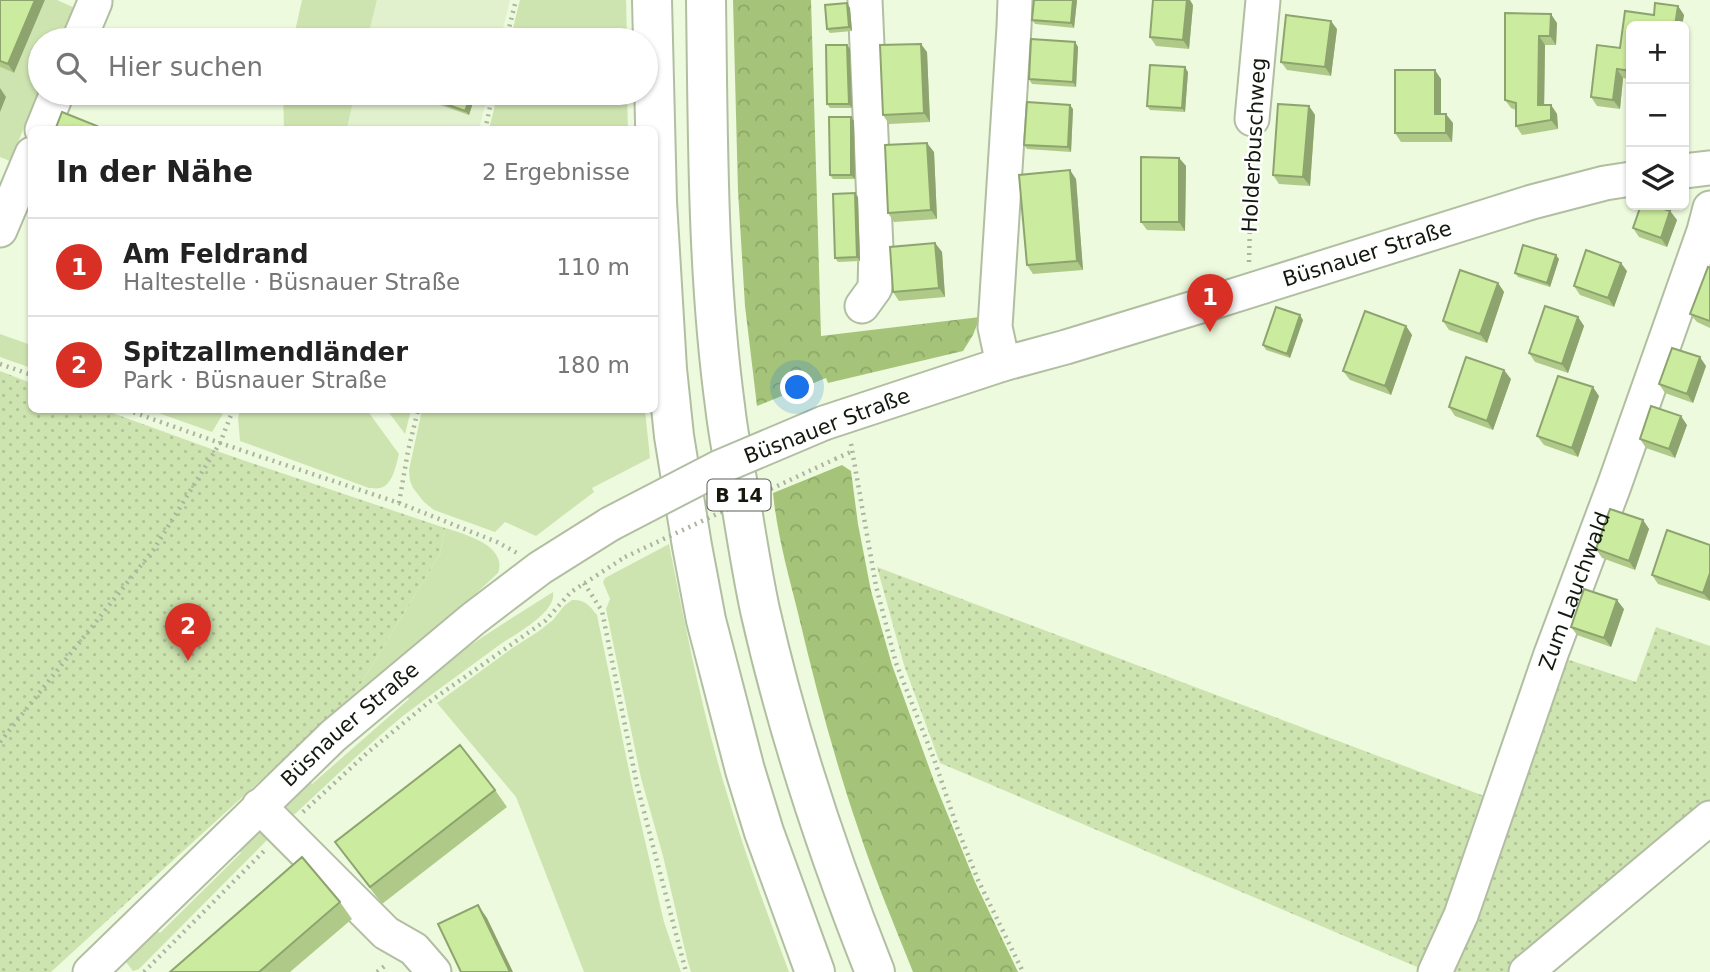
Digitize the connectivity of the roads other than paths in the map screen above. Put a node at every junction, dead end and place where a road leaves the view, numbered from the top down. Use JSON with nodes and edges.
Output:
{"nodes":[{"id":1,"x":652,"y":0,"type":"edge"},
{"id":2,"x":706,"y":0,"type":"edge"},
{"id":3,"x":864,"y":0,"type":"edge"},
{"id":4,"x":1015,"y":0,"type":"edge"},
{"id":5,"x":1263,"y":0,"type":"edge"},
{"id":6,"x":95,"y":2,"type":"dead end"},
{"id":7,"x":84,"y":28,"type":"edge"},
{"id":8,"x":653,"y":28,"type":"edge"},
{"id":9,"x":52,"y":105,"type":"edge"},
{"id":10,"x":655,"y":105,"type":"edge"},
{"id":11,"x":1252,"y":119,"type":"road end"},
{"id":12,"x":44,"y":126,"type":"edge"},
{"id":13,"x":655,"y":126,"type":"edge"},
{"id":14,"x":28,"y":164,"type":"edge"},
{"id":15,"x":1710,"y":168,"type":"edge"},
{"id":16,"x":1689,"y":170,"type":"edge"},
{"id":17,"x":1626,"y":180,"type":"edge"},
{"id":18,"x":1710,"y":208,"type":"edge"},
{"id":19,"x":658,"y":219,"type":"edge"},
{"id":20,"x":0,"y":230,"type":"edge"},
{"id":21,"x":862,"y":306,"type":"dead end"},
{"id":22,"x":1003,"y":364,"type":"junction"},
{"id":23,"x":259,"y":806,"type":"junction"},
{"id":24,"x":1710,"y":818,"type":"edge"},
{"id":25,"x":102,"y":968,"type":"edge"},
{"id":26,"x":434,"y":972,"type":"edge"},
{"id":27,"x":815,"y":972,"type":"edge"},
{"id":28,"x":875,"y":972,"type":"edge"},
{"id":29,"x":1435,"y":972,"type":"edge"},
{"id":30,"x":1525,"y":972,"type":"edge"}],
"edges":[{"from":1,"to":8,"type":"highway","number":"B 14"},
{"from":2,"to":28,"type":"highway","number":"B 14"},
{"from":3,"to":21,"type":"street"},
{"from":4,"to":22,"type":"street"},
{"from":5,"to":11,"type":"street","name":"Holderbuschweg"},
{"from":6,"to":7,"type":"street"},
{"from":9,"to":12,"type":"street"},
{"from":10,"to":13,"type":"highway","number":"B 14"},
{"from":14,"to":20,"type":"street"},
{"from":15,"to":16,"type":"street"},
{"from":17,"to":22,"type":"street","name":"Büsnauer Straße"},
{"from":18,"to":29,"type":"street","name":"Zum Lauchwald"},
{"from":19,"to":27,"type":"highway","number":"B 14"},
{"from":22,"to":23,"type":"street","name":"Büsnauer Straße","bridge":true},
{"from":23,"to":25,"type":"street","name":"Büsnauer Straße"},
{"from":23,"to":26,"type":"street"},
{"from":24,"to":30,"type":"street"}]}
